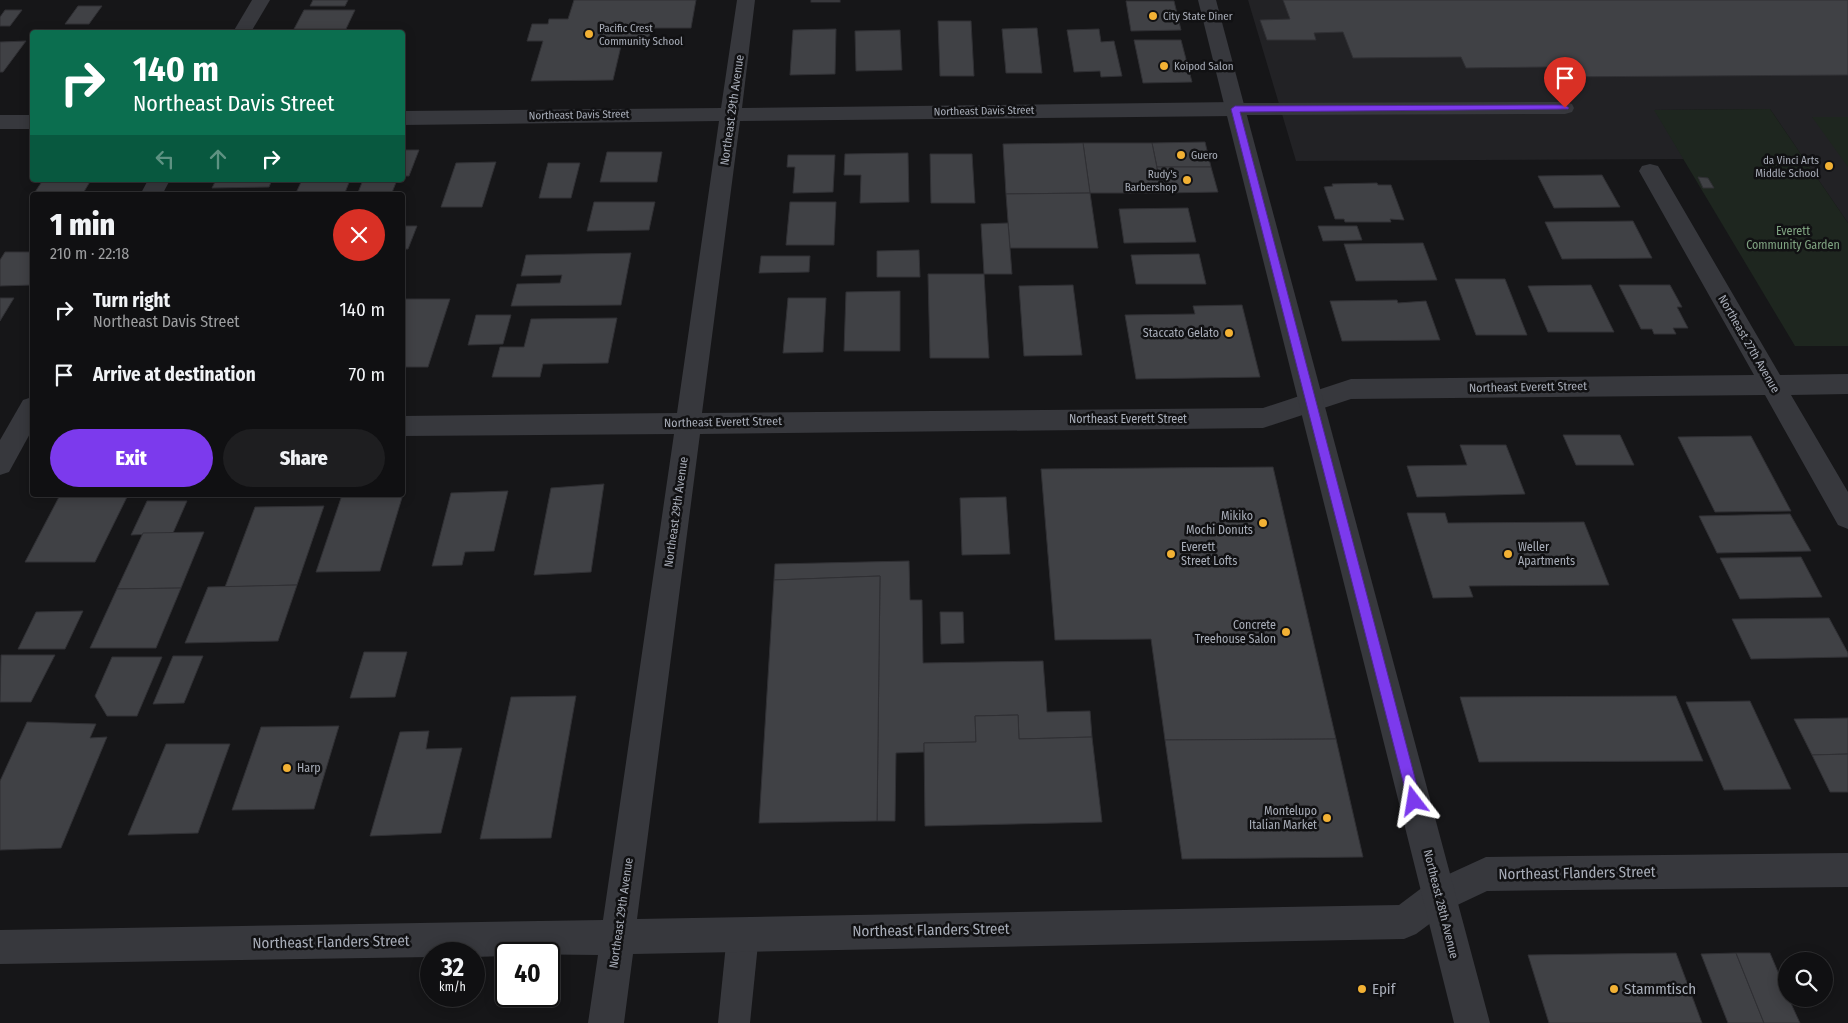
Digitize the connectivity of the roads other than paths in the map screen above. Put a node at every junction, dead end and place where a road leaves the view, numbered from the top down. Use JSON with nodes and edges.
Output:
{"nodes":[{"id":1,"x":261,"y":0,"type":"edge"},
{"id":2,"x":746,"y":0,"type":"edge"},
{"id":3,"x":1207,"y":0,"type":"edge"},
{"id":4,"x":243,"y":30,"type":"edge"},
{"id":5,"x":1565,"y":108,"type":"dead end"},
{"id":6,"x":1235,"y":109,"type":"junction"},
{"id":7,"x":732,"y":113,"type":"junction"},
{"id":8,"x":405,"y":118,"type":"edge"},
{"id":9,"x":0,"y":122,"type":"edge"},
{"id":10,"x":30,"y":122,"type":"edge"},
{"id":11,"x":1650,"y":171,"type":"dead end"},
{"id":12,"x":1848,"y":384,"type":"edge"},
{"id":13,"x":1773,"y":385,"type":"junction"},
{"id":14,"x":1311,"y":402,"type":"junction"},
{"id":15,"x":30,"y":410,"type":"edge"},
{"id":16,"x":688,"y":422,"type":"junction"},
{"id":17,"x":405,"y":426,"type":"edge"},
{"id":18,"x":17,"y":431,"type":"edge"},
{"id":19,"x":0,"y":464,"type":"edge"},
{"id":20,"x":1848,"y":517,"type":"edge"},
{"id":21,"x":1848,"y":870,"type":"edge"},
{"id":22,"x":1439,"y":896,"type":"junction"},
{"id":23,"x":743,"y":934,"type":"junction"},
{"id":24,"x":617,"y":938,"type":"junction"},
{"id":25,"x":0,"y":947,"type":"edge"},
{"id":26,"x":606,"y":1023,"type":"edge"},
{"id":27,"x":734,"y":1023,"type":"edge"},
{"id":28,"x":1472,"y":1023,"type":"edge"}],
"edges":[{"from":1,"to":4,"type":"street"},
{"from":2,"to":7,"type":"street","name":"Northeast 29th Avenue"},
{"from":3,"to":6,"type":"street","name":"Northeast 28th Avenue"},
{"from":5,"to":6,"type":"lane","name":"Northeast Davis Street"},
{"from":6,"to":7,"type":"street","name":"Northeast Davis Street"},
{"from":6,"to":14,"type":"street","name":"Northeast 28th Avenue"},
{"from":7,"to":8,"type":"street","name":"Northeast Davis Street"},
{"from":7,"to":16,"type":"street","name":"Northeast 29th Avenue"},
{"from":9,"to":10,"type":"street"},
{"from":11,"to":13,"type":"street","name":"Northeast 27th Avenue"},
{"from":12,"to":13,"type":"street","name":"Northeast Everett Street"},
{"from":13,"to":14,"type":"street","name":"Northeast Everett Street"},
{"from":13,"to":20,"type":"street","name":"Northeast 27th Avenue"},
{"from":14,"to":16,"type":"street","name":"Northeast Everett Street"},
{"from":14,"to":22,"type":"street","name":"Northeast 28th Avenue"},
{"from":15,"to":18,"type":"street"},
{"from":16,"to":17,"type":"street","name":"Northeast Everett Street"},
{"from":16,"to":24,"type":"street","name":"Northeast 29th Avenue"},
{"from":18,"to":19,"type":"street"},
{"from":21,"to":22,"type":"street","name":"Northeast Flanders Street"},
{"from":22,"to":23,"type":"street","name":"Northeast Flanders Street"},
{"from":22,"to":28,"type":"street","name":"Northeast 28th Avenue"},
{"from":23,"to":24,"type":"street","name":"Northeast Flanders Street"},
{"from":23,"to":27,"type":"lane"},
{"from":24,"to":25,"type":"street","name":"Northeast Flanders Street"},
{"from":24,"to":26,"type":"street","name":"Northeast 29th Avenue"}]}
